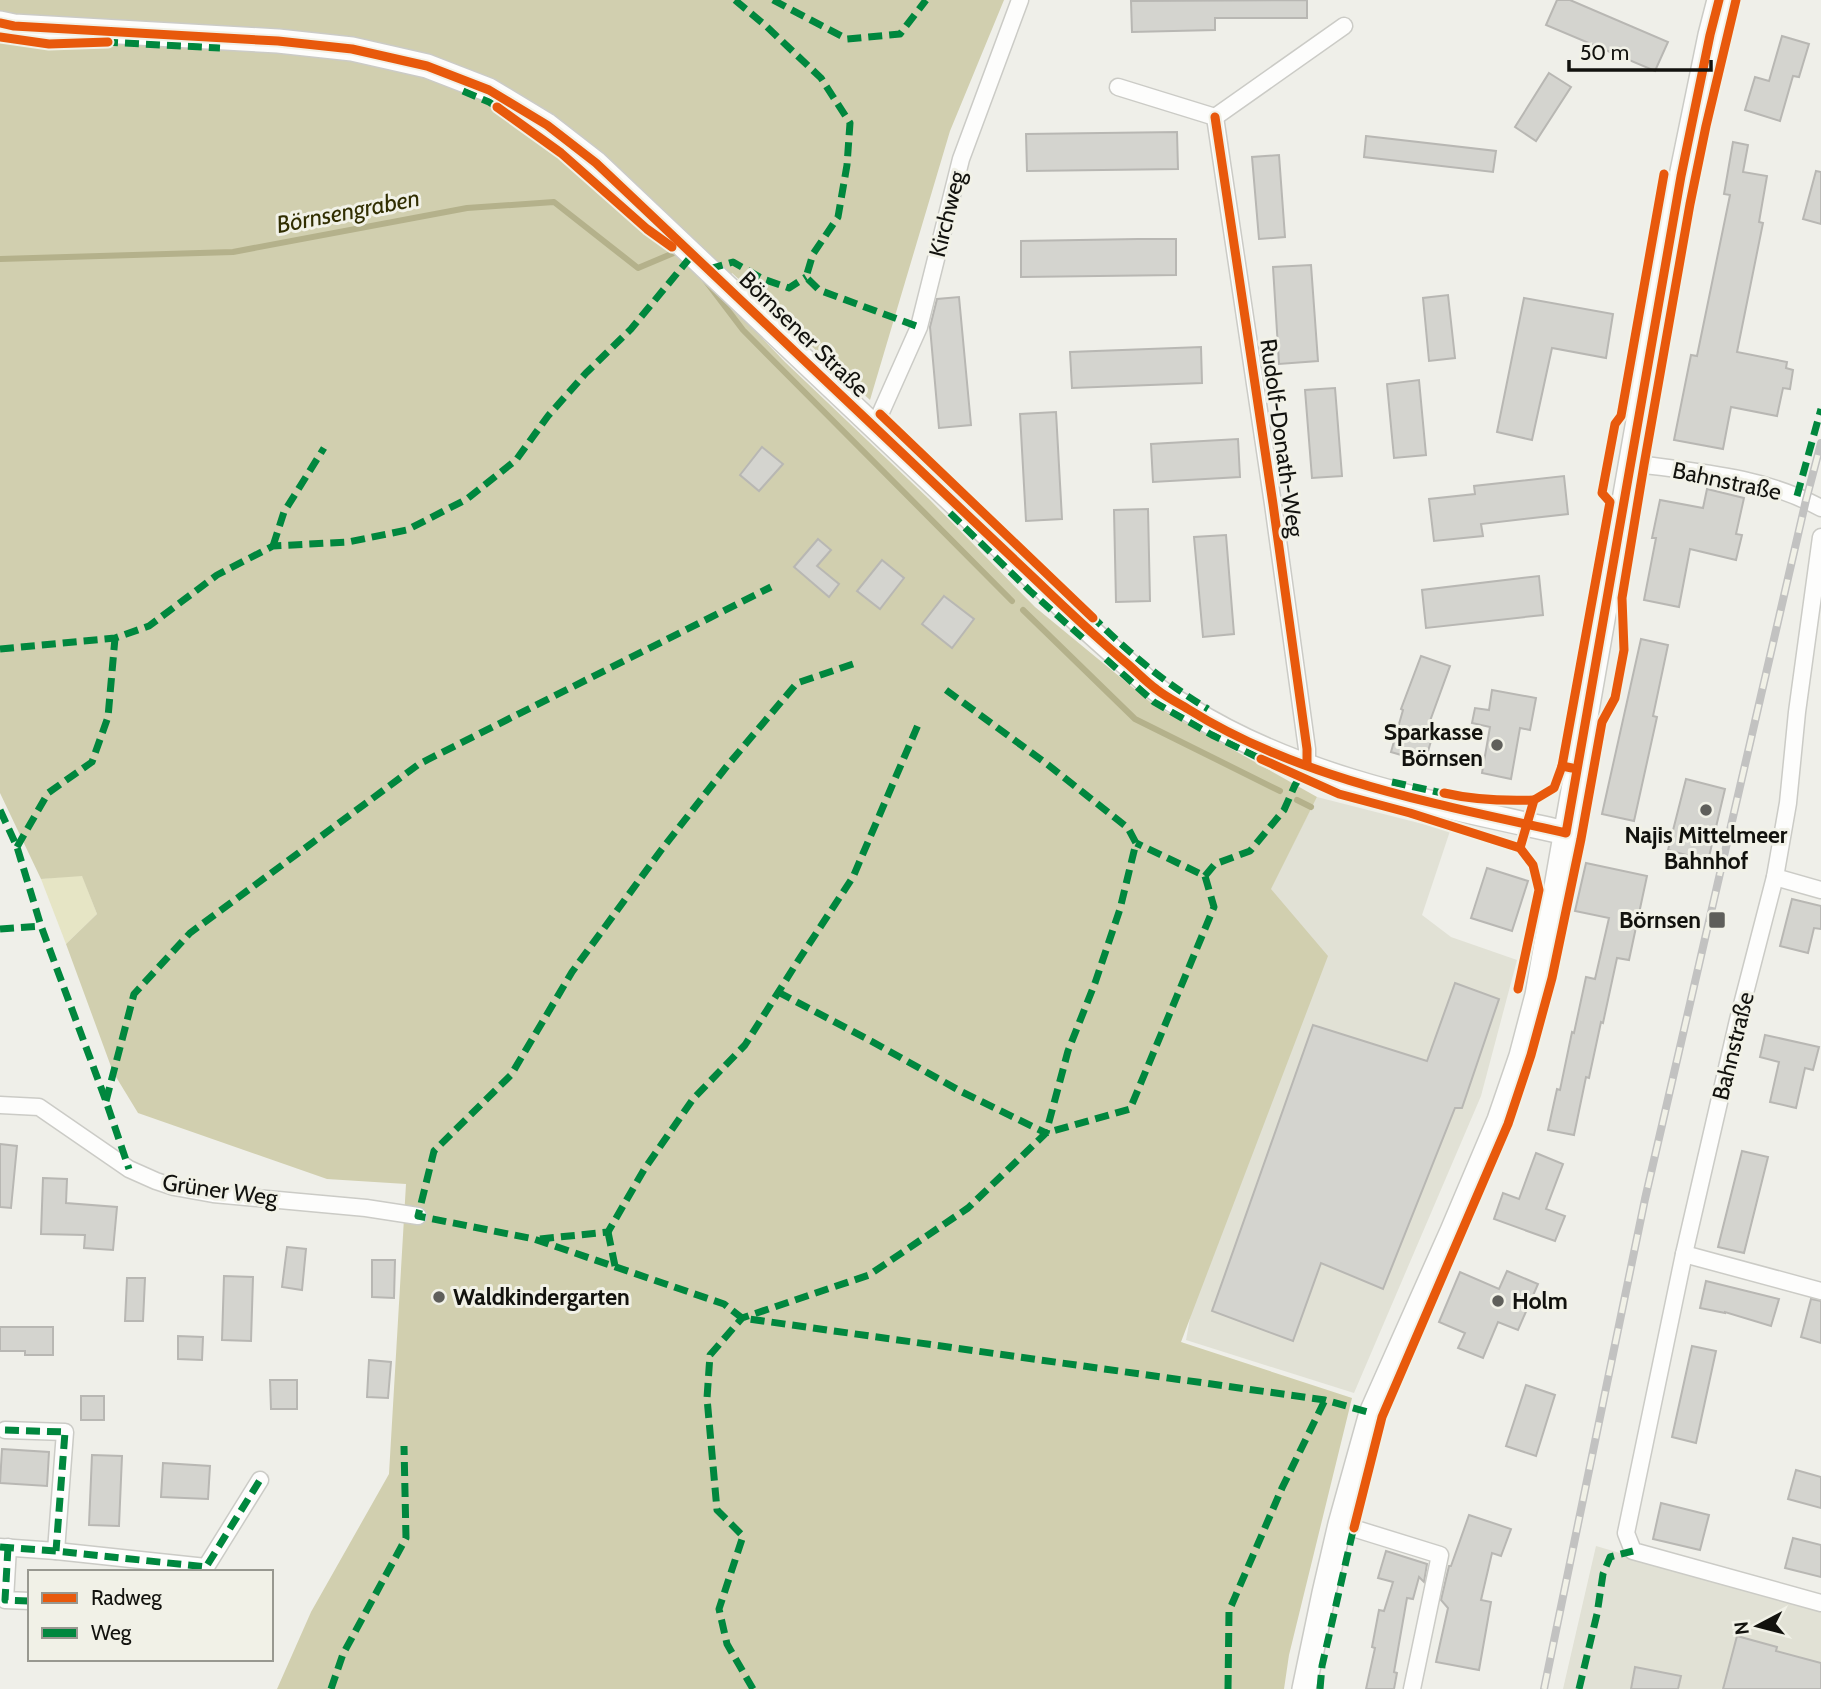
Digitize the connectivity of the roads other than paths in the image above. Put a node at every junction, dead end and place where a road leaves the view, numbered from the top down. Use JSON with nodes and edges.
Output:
{"nodes":[{"id":1,"x":1020,"y":0,"type":"edge"},
{"id":2,"x":1719,"y":0,"type":"edge"},
{"id":3,"x":0,"y":23,"type":"edge"},
{"id":4,"x":1344,"y":26,"type":"dead end"},
{"id":5,"x":1118,"y":87,"type":"dead end"},
{"id":6,"x":1215,"y":117,"type":"junction"},
{"id":7,"x":874,"y":428,"type":"junction"},
{"id":8,"x":1631,"y":463,"type":"junction"},
{"id":9,"x":1821,"y":508,"type":"edge"},
{"id":10,"x":1821,"y":537,"type":"edge"},
{"id":11,"x":1815,"y":634,"type":"edge"},
{"id":12,"x":1307,"y":765,"type":"junction"},
{"id":13,"x":1566,"y":834,"type":"junction"},
{"id":14,"x":1775,"y":877,"type":"junction"},
{"id":15,"x":1821,"y":890,"type":"edge"},
{"id":16,"x":0,"y":1105,"type":"edge"},
{"id":17,"x":418,"y":1216,"type":"dead end"},
{"id":18,"x":1684,"y":1254,"type":"junction"},
{"id":19,"x":1821,"y":1291,"type":"edge"},
{"id":20,"x":5,"y":1430,"type":"dead end"},
{"id":21,"x":260,"y":1480,"type":"dead end"},
{"id":22,"x":1340,"y":1524,"type":"junction"},
{"id":23,"x":4,"y":1547,"type":"edge"},
{"id":24,"x":56,"y":1550,"type":"junction"},
{"id":25,"x":2,"y":1600,"type":"edge"},
{"id":26,"x":28,"y":1601,"type":"edge"},
{"id":27,"x":1821,"y":1603,"type":"edge"},
{"id":28,"x":1304,"y":1689,"type":"edge"},
{"id":29,"x":1412,"y":1689,"type":"edge"}],
"edges":[{"from":1,"to":7,"type":"street","name":"Kirchweg"},
{"from":2,"to":8,"type":"street"},
{"from":3,"to":7,"type":"street","name":"Börnsener Straße"},
{"from":4,"to":6,"type":"street"},
{"from":5,"to":6,"type":"street"},
{"from":6,"to":12,"type":"street","name":"Rudolf-Donath-Weg"},
{"from":7,"to":12,"type":"street","name":"Börnsener Straße"},
{"from":8,"to":9,"type":"street","name":"Bahnstraße"},
{"from":8,"to":13,"type":"street"},
{"from":10,"to":11,"type":"street","name":"Bahnstraße"},
{"from":11,"to":14,"type":"street","name":"Bahnstraße"},
{"from":12,"to":13,"type":"street","name":"Börnsener Straße"},
{"from":13,"to":22,"type":"street"},
{"from":14,"to":15,"type":"street"},
{"from":14,"to":18,"type":"street","name":"Bahnstraße"},
{"from":16,"to":17,"type":"street","name":"Grüner Weg"},
{"from":18,"to":19,"type":"street"},
{"from":18,"to":27,"type":"street","name":"Bahnstraße"},
{"from":20,"to":24,"type":"street"},
{"from":21,"to":24,"type":"street"},
{"from":22,"to":28,"type":"street"},
{"from":22,"to":29,"type":"street"},
{"from":23,"to":24,"type":"street"},
{"from":23,"to":25,"type":"street"},
{"from":25,"to":26,"type":"street"}]}
